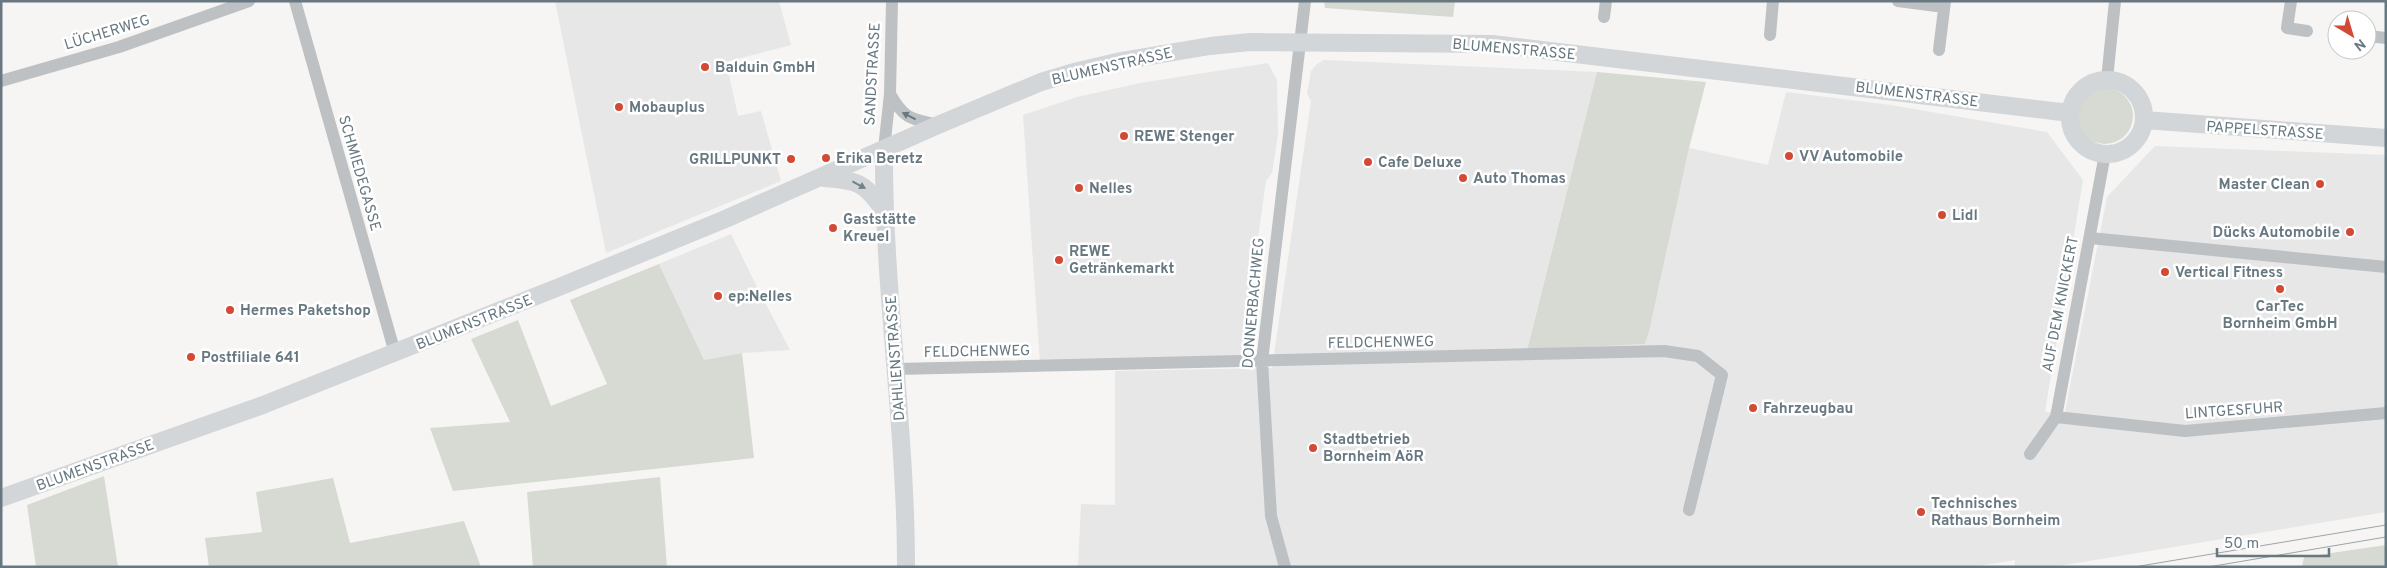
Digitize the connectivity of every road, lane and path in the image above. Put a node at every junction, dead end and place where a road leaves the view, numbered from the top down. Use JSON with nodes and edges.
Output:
{"nodes":[{"id":1,"x":249,"y":1,"type":"edge"},
{"id":2,"x":295,"y":1,"type":"edge"},
{"id":3,"x":892,"y":1,"type":"edge"},
{"id":4,"x":1304,"y":1,"type":"edge"},
{"id":5,"x":1606,"y":1,"type":"edge"},
{"id":6,"x":1773,"y":1,"type":"edge"},
{"id":7,"x":1898,"y":1,"type":"edge"},
{"id":8,"x":2115,"y":1,"type":"edge"},
{"id":9,"x":2291,"y":1,"type":"edge"},
{"id":10,"x":1944,"y":4,"type":"edge"},
{"id":11,"x":1604,"y":17,"type":"dead end"},
{"id":12,"x":2307,"y":31,"type":"dead end"},
{"id":13,"x":1770,"y":35,"type":"dead end"},
{"id":14,"x":1298,"y":41,"type":"junction"},
{"id":15,"x":1939,"y":50,"type":"dead end"},
{"id":16,"x":2107,"y":79,"type":"junction"},
{"id":17,"x":1,"y":81,"type":"edge"},
{"id":18,"x":890,"y":94,"type":"junction"},
{"id":19,"x":2070,"y":112,"type":"junction"},
{"id":20,"x":2145,"y":120,"type":"junction"},
{"id":21,"x":938,"y":125,"type":"junction"},
{"id":22,"x":2386,"y":138,"type":"edge"},
{"id":23,"x":884,"y":149,"type":"junction"},
{"id":24,"x":2105,"y":154,"type":"junction"},
{"id":25,"x":823,"y":178,"type":"junction"},
{"id":26,"x":885,"y":211,"type":"junction"},
{"id":27,"x":2090,"y":238,"type":"junction"},
{"id":28,"x":2386,"y":267,"type":"edge"},
{"id":29,"x":395,"y":353,"type":"junction"},
{"id":30,"x":1262,"y":361,"type":"junction"},
{"id":31,"x":896,"y":369,"type":"junction"},
{"id":32,"x":2386,"y":413,"type":"edge"},
{"id":33,"x":2056,"y":417,"type":"junction"},
{"id":34,"x":2030,"y":454,"type":"dead end"},
{"id":35,"x":1,"y":498,"type":"edge"},
{"id":36,"x":1689,"y":510,"type":"dead end"},
{"id":37,"x":906,"y":567,"type":"edge"},
{"id":38,"x":1285,"y":567,"type":"edge"}],
"edges":[{"from":1,"to":17,"type":"street","name":"LÜCHERWEG"},
{"from":2,"to":29,"type":"street","name":"SCHMIEDEGASSE"},
{"from":3,"to":18,"type":"street","name":"SANDSTRASSE"},
{"from":4,"to":14,"type":"street","name":"DONNERBACHWEG"},
{"from":5,"to":11,"type":"street"},
{"from":6,"to":13,"type":"street"},
{"from":7,"to":10,"type":"street"},
{"from":8,"to":16,"type":"street"},
{"from":9,"to":12,"type":"street"},
{"from":10,"to":15,"type":"street"},
{"from":14,"to":19,"type":"main road","name":"BLUMENSTRASSE"},
{"from":14,"to":21,"type":"main road","name":"BLUMENSTRASSE"},
{"from":14,"to":30,"type":"street","name":"DONNERBACHWEG"},
{"from":16,"to":19,"type":"main road"},
{"from":16,"to":20,"type":"main road"},
{"from":21,"to":18,"type":"street","one_way":true},
{"from":18,"to":23,"type":"street","name":"SANDSTRASSE"},
{"from":19,"to":24,"type":"main road"},
{"from":20,"to":22,"type":"main road","name":"PAPPELSTRASSE"},
{"from":20,"to":24,"type":"main road"},
{"from":21,"to":23,"type":"main road","name":"BLUMENSTRASSE"},
{"from":23,"to":25,"type":"main road","name":"BLUMENSTRASSE"},
{"from":23,"to":26,"type":"main road","name":"DAHLIENSTRASSE"},
{"from":24,"to":27,"type":"street","name":"AUF DEM KNICKERT"},
{"from":25,"to":26,"type":"main road","one_way":true},
{"from":25,"to":29,"type":"main road","name":"BLUMENSTRASSE"},
{"from":26,"to":31,"type":"main road","name":"DAHLIENSTRASSE"},
{"from":27,"to":28,"type":"street"},
{"from":27,"to":33,"type":"street","name":"AUF DEM KNICKERT"},
{"from":29,"to":35,"type":"main road","name":"BLUMENSTRASSE"},
{"from":30,"to":31,"type":"street","name":"FELDCHENWEG"},
{"from":30,"to":36,"type":"street","name":"FELDCHENWEG"},
{"from":30,"to":38,"type":"street","name":"DONNERBACHWEG"},
{"from":31,"to":37,"type":"main road","name":"DAHLIENSTRASSE"},
{"from":32,"to":33,"type":"street","name":"LINTGESFUHR"},
{"from":33,"to":34,"type":"street","name":"AUF DEM KNICKERT"}]}
